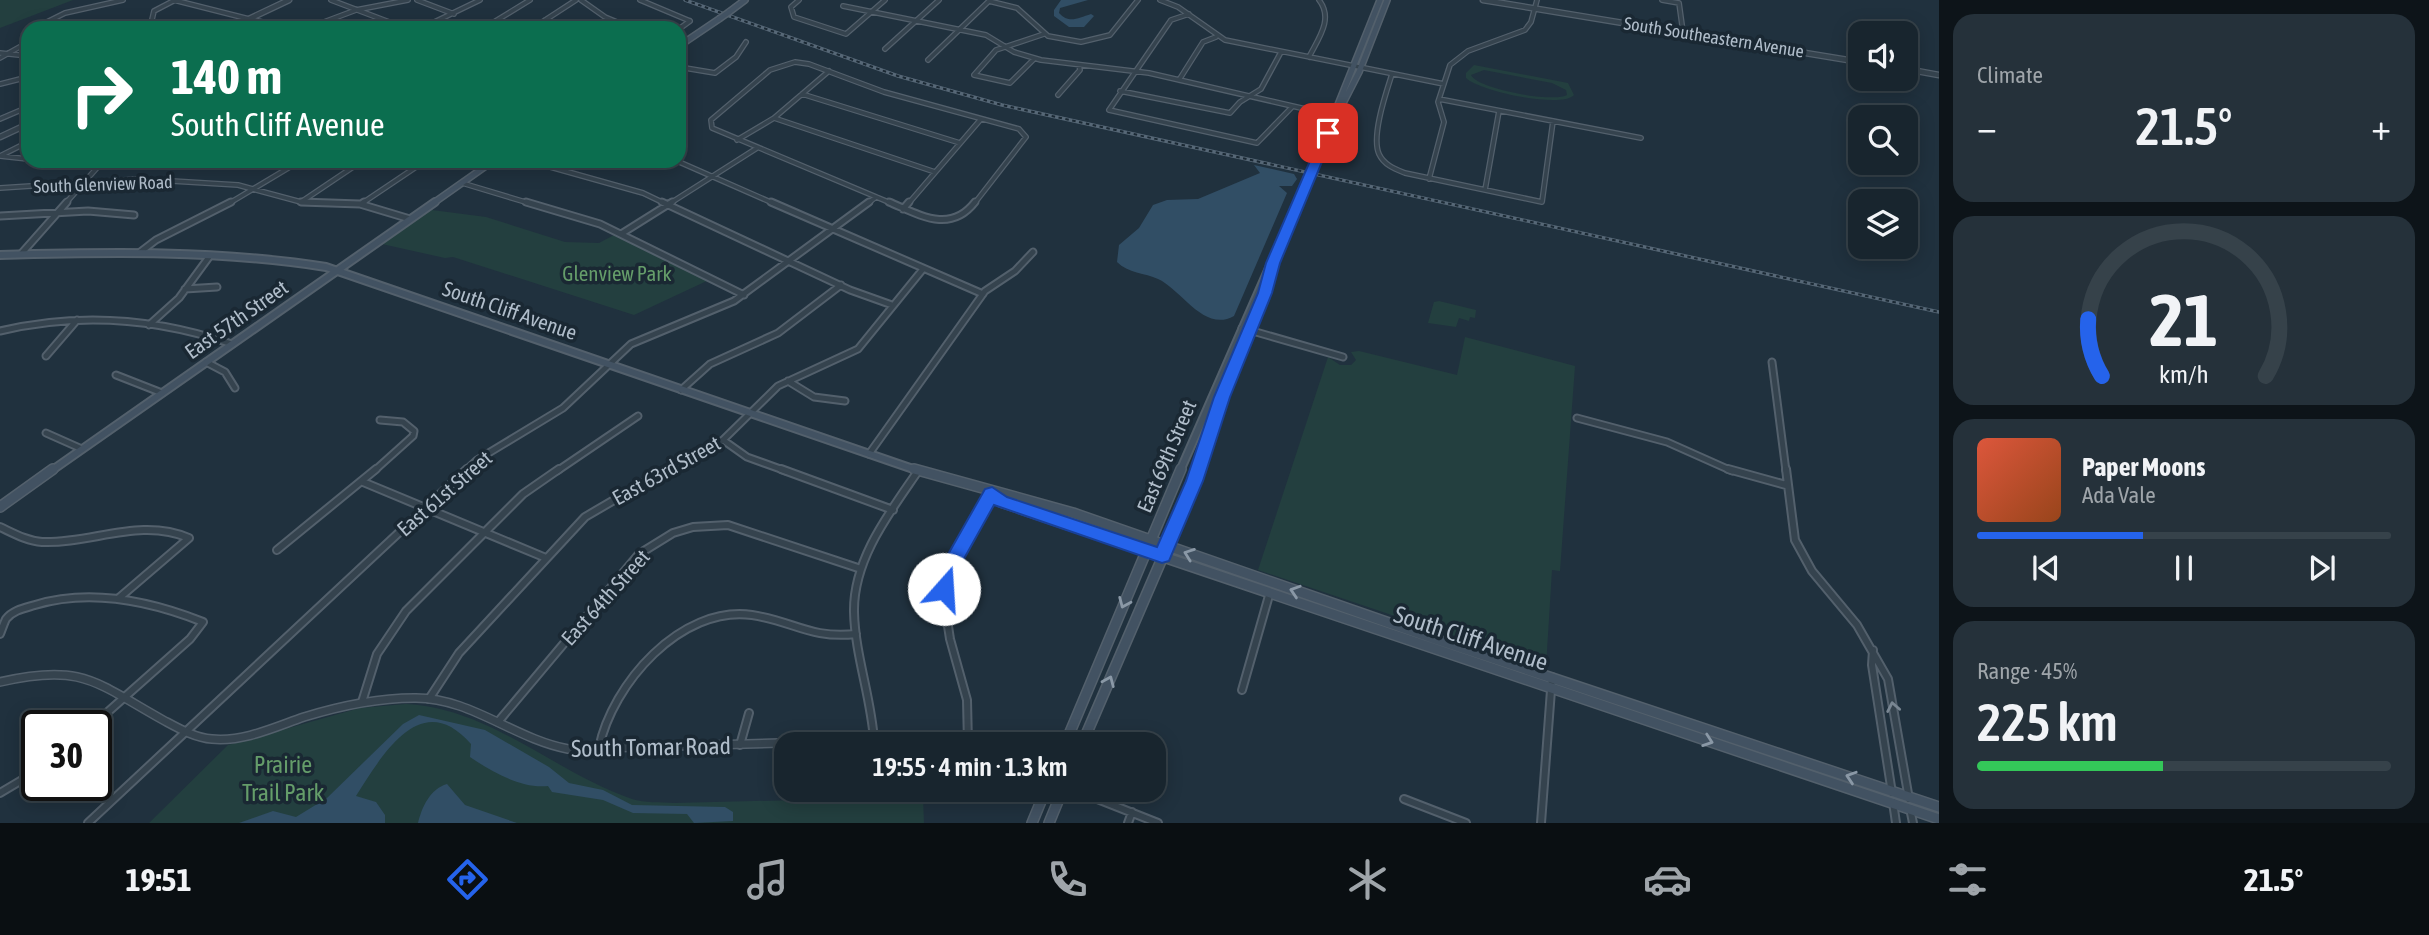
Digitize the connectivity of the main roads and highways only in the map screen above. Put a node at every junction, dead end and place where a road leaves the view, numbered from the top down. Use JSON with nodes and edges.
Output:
{"nodes":[{"id":1,"x":745,"y":0,"type":"edge"},
{"id":2,"x":1380,"y":0,"type":"edge"},
{"id":3,"x":1387,"y":0,"type":"edge"},
{"id":4,"x":686,"y":41,"type":"edge"},
{"id":5,"x":1328,"y":133,"type":"junction"},
{"id":6,"x":483,"y":168,"type":"edge"},
{"id":7,"x":0,"y":255,"type":"edge"},
{"id":8,"x":337,"y":271,"type":"junction"},
{"id":9,"x":1246,"y":329,"type":"junction"},
{"id":10,"x":992,"y":493,"type":"junction"},
{"id":11,"x":0,"y":507,"type":"edge"},
{"id":12,"x":1151,"y":541,"type":"junction"},
{"id":13,"x":1167,"y":546,"type":"junction"},
{"id":14,"x":1147,"y":550,"type":"junction"},
{"id":15,"x":1162,"y":556,"type":"junction"},
{"id":16,"x":1552,"y":682,"type":"junction"},
{"id":17,"x":1070,"y":732,"type":"edge"},
{"id":18,"x":1087,"y":732,"type":"edge"},
{"id":19,"x":1041,"y":802,"type":"edge"},
{"id":20,"x":1058,"y":802,"type":"edge"},
{"id":21,"x":1939,"y":807,"type":"edge"},
{"id":22,"x":1939,"y":819,"type":"edge"},
{"id":23,"x":1032,"y":823,"type":"edge"},
{"id":24,"x":1049,"y":823,"type":"edge"}],
"edges":[{"from":1,"to":4,"type":"main road","bridge":true},
{"from":2,"to":5,"type":"main road","name":"East 69th Street"},
{"from":3,"to":5,"type":"main road","name":"East 69th Street"},
{"from":5,"to":9,"type":"main road","name":"East 69th Street","bridge":true},
{"from":6,"to":8,"type":"main road","name":"East 57th Street"},
{"from":7,"to":8,"type":"main road","name":"South Cliff Avenue"},
{"from":8,"to":10,"type":"main road","name":"South Cliff Avenue"},
{"from":8,"to":11,"type":"main road","name":"East 57th Street"},
{"from":9,"to":12,"type":"main road","name":"East 69th Street"},
{"from":9,"to":13,"type":"main road","name":"East 69th Street"},
{"from":10,"to":12,"type":"main road","name":"South Cliff Avenue"},
{"from":10,"to":14,"type":"main road","name":"South Cliff Avenue"},
{"from":12,"to":13,"type":"main road","name":"South Cliff Avenue"},
{"from":12,"to":14,"type":"main road","name":"East 69th Street"},
{"from":13,"to":15,"type":"main road","name":"East 69th Street"},
{"from":16,"to":13,"type":"main road","name":"South Cliff Avenue","one_way":true},
{"from":14,"to":15,"type":"main road","name":"South Cliff Avenue"},
{"from":14,"to":17,"type":"main road","name":"East 69th Street","one_way":true},
{"from":15,"to":16,"type":"main road","name":"South Cliff Avenue"},
{"from":18,"to":15,"type":"main road","name":"East 69th Street","one_way":true},
{"from":21,"to":16,"type":"main road","name":"South Cliff Avenue","one_way":true},
{"from":16,"to":22,"type":"main road","name":"South Cliff Avenue","one_way":true},
{"from":19,"to":23,"type":"main road"},
{"from":20,"to":24,"type":"main road"}]}
